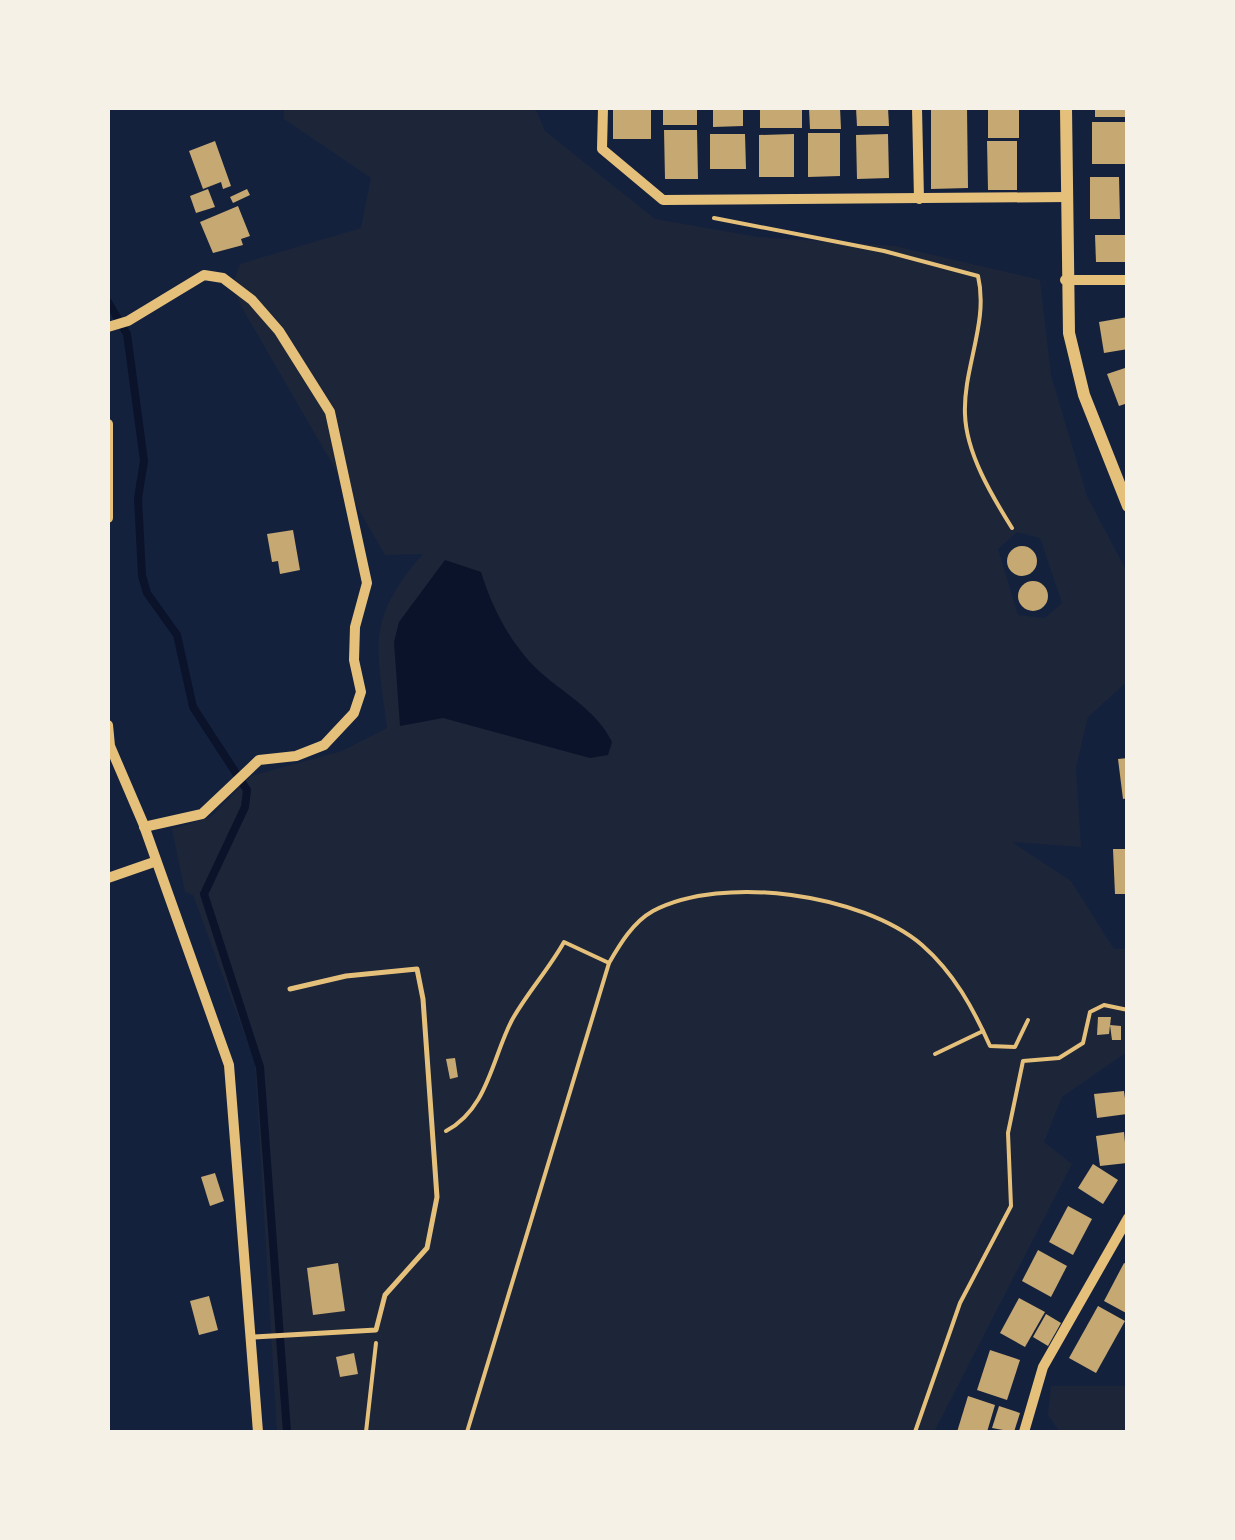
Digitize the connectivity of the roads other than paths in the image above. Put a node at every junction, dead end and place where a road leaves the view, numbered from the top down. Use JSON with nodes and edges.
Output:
{"nodes":[{"id":1,"x":603,"y":108,"type":"edge"},
{"id":2,"x":918,"y":108,"type":"edge"},
{"id":3,"x":1066,"y":108,"type":"edge"},
{"id":4,"x":1067,"y":197,"type":"junction"},
{"id":5,"x":919,"y":200,"type":"junction"},
{"id":6,"x":1065,"y":280,"type":"junction"},
{"id":7,"x":1128,"y":280,"type":"edge"},
{"id":8,"x":117,"y":324,"type":"edge"},
{"id":9,"x":108,"y":424,"type":"edge"},
{"id":10,"x":1128,"y":506,"type":"edge"},
{"id":11,"x":108,"y":518,"type":"edge"},
{"id":12,"x":108,"y":725,"type":"edge"},
{"id":13,"x":144,"y":827,"type":"junction"},
{"id":14,"x":154,"y":862,"type":"junction"},
{"id":15,"x":108,"y":878,"type":"edge"},
{"id":16,"x":290,"y":989,"type":"dead end"},
{"id":17,"x":1128,"y":1218,"type":"edge"},
{"id":18,"x":253,"y":1338,"type":"junction"},
{"id":19,"x":258,"y":1432,"type":"edge"},
{"id":20,"x":1024,"y":1432,"type":"edge"}],
"edges":[{"from":1,"to":5,"type":"street"},
{"from":2,"to":5,"type":"street"},
{"from":3,"to":4,"type":"street"},
{"from":4,"to":5,"type":"street"},
{"from":4,"to":6,"type":"street"},
{"from":6,"to":7,"type":"street"},
{"from":6,"to":10,"type":"street"},
{"from":8,"to":13,"type":"street"},
{"from":9,"to":11,"type":"street"},
{"from":12,"to":13,"type":"street"},
{"from":13,"to":14,"type":"street"},
{"from":14,"to":15,"type":"street"},
{"from":14,"to":18,"type":"street"},
{"from":16,"to":18,"type":"lane"},
{"from":17,"to":20,"type":"street"},
{"from":18,"to":19,"type":"street"}]}
